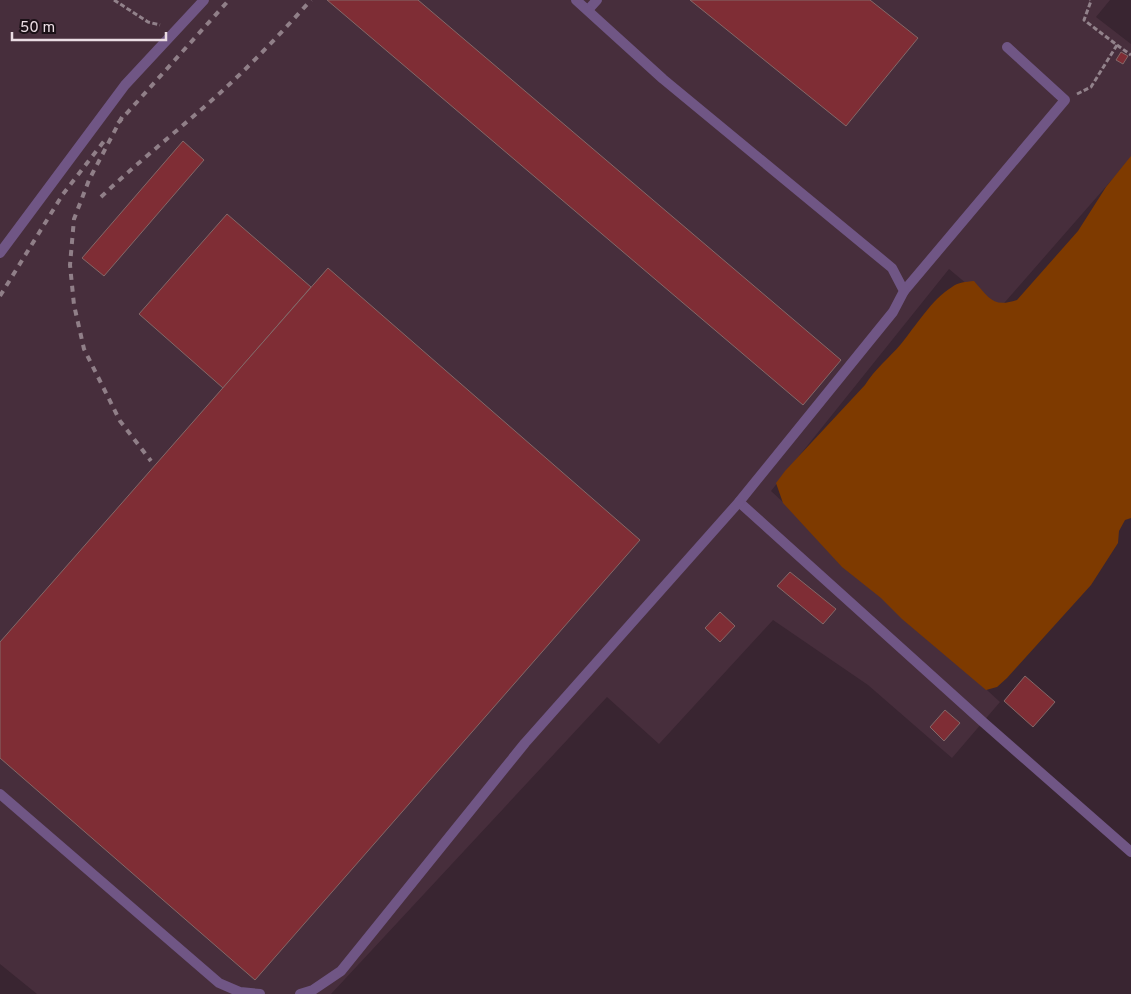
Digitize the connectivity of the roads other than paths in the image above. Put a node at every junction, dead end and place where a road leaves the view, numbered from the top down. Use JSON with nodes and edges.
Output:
{"nodes":[{"id":1,"x":204,"y":0,"type":"edge"},
{"id":2,"x":576,"y":0,"type":"edge"},
{"id":3,"x":597,"y":0,"type":"edge"},
{"id":4,"x":588,"y":10,"type":"junction"},
{"id":5,"x":1007,"y":46,"type":"dead end"},
{"id":6,"x":0,"y":253,"type":"edge"},
{"id":7,"x":904,"y":291,"type":"junction"},
{"id":8,"x":739,"y":502,"type":"junction"},
{"id":9,"x":0,"y":794,"type":"edge"},
{"id":10,"x":1131,"y":852,"type":"edge"},
{"id":11,"x":260,"y":994,"type":"edge"},
{"id":12,"x":300,"y":994,"type":"edge"}],
"edges":[{"from":1,"to":6,"type":"lane"},
{"from":2,"to":4,"type":"lane"},
{"from":3,"to":4,"type":"lane"},
{"from":4,"to":7,"type":"lane"},
{"from":5,"to":7,"type":"lane"},
{"from":7,"to":8,"type":"lane"},
{"from":8,"to":10,"type":"lane"},
{"from":8,"to":12,"type":"lane"},
{"from":9,"to":11,"type":"lane"}]}
